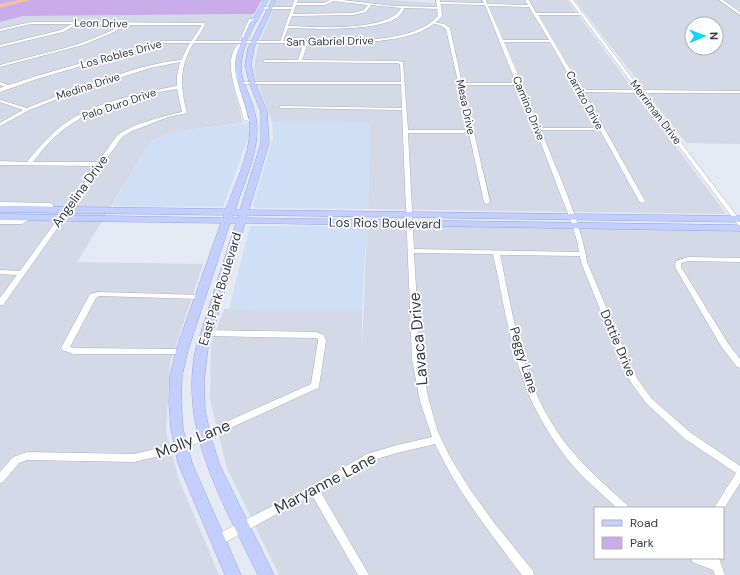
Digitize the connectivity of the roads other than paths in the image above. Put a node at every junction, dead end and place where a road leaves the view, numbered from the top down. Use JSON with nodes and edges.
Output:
{"nodes":[{"id":1,"x":266,"y":0,"type":"edge"},
{"id":2,"x":274,"y":0,"type":"edge"},
{"id":3,"x":333,"y":0,"type":"edge"},
{"id":4,"x":527,"y":0,"type":"edge"},
{"id":5,"x":571,"y":0,"type":"edge"},
{"id":6,"x":721,"y":0,"type":"edge"},
{"id":7,"x":295,"y":2,"type":"edge"},
{"id":8,"x":485,"y":2,"type":"edge"},
{"id":9,"x":370,"y":4,"type":"junction"},
{"id":10,"x":439,"y":4,"type":"edge"},
{"id":11,"x":530,"y":6,"type":"junction"},
{"id":12,"x":403,"y":7,"type":"junction"},
{"id":13,"x":262,"y":8,"type":"junction"},
{"id":14,"x":270,"y":8,"type":"junction"},
{"id":15,"x":293,"y":8,"type":"junction"},
{"id":16,"x":536,"y":14,"type":"junction"},
{"id":17,"x":582,"y":14,"type":"junction"},
{"id":18,"x":740,"y":14,"type":"edge"},
{"id":19,"x":290,"y":15,"type":"junction"},
{"id":20,"x":79,"y":22,"type":"junction"},
{"id":21,"x":126,"y":23,"type":"junction"},
{"id":22,"x":434,"y":23,"type":"junction"},
{"id":23,"x":286,"y":27,"type":"junction"},
{"id":24,"x":0,"y":30,"type":"edge"},
{"id":25,"x":192,"y":41,"type":"junction"},
{"id":26,"x":246,"y":41,"type":"junction"},
{"id":27,"x":255,"y":41,"type":"junction"},
{"id":28,"x":281,"y":41,"type":"junction"},
{"id":29,"x":502,"y":41,"type":"junction"},
{"id":30,"x":552,"y":41,"type":"junction"},
{"id":31,"x":306,"y":42,"type":"junction"},
{"id":32,"x":0,"y":46,"type":"edge"},
{"id":33,"x":182,"y":61,"type":"junction"},
{"id":34,"x":265,"y":61,"type":"dead end"},
{"id":35,"x":300,"y":61,"type":"junction"},
{"id":36,"x":0,"y":66,"type":"edge"},
{"id":37,"x":252,"y":82,"type":"junction"},
{"id":38,"x":0,"y":83,"type":"edge"},
{"id":39,"x":241,"y":83,"type":"junction"},
{"id":40,"x":403,"y":83,"type":"junction"},
{"id":41,"x":462,"y":84,"type":"junction"},
{"id":42,"x":519,"y":84,"type":"junction"},
{"id":43,"x":9,"y":87,"type":"junction"},
{"id":44,"x":179,"y":87,"type":"junction"},
{"id":45,"x":0,"y":90,"type":"edge"},
{"id":46,"x":581,"y":91,"type":"junction"},
{"id":47,"x":641,"y":92,"type":"junction"},
{"id":48,"x":740,"y":92,"type":"edge"},
{"id":49,"x":0,"y":101,"type":"edge"},
{"id":50,"x":281,"y":107,"type":"dead end"},
{"id":51,"x":404,"y":108,"type":"junction"},
{"id":52,"x":26,"y":109,"type":"junction"},
{"id":53,"x":253,"y":121,"type":"junction"},
{"id":54,"x":0,"y":125,"type":"edge"},
{"id":55,"x":538,"y":129,"type":"junction"},
{"id":56,"x":602,"y":129,"type":"junction"},
{"id":57,"x":405,"y":131,"type":"junction"},
{"id":58,"x":471,"y":132,"type":"junction"},
{"id":59,"x":252,"y":143,"type":"junction"},
{"id":60,"x":265,"y":143,"type":"junction"},
{"id":61,"x":0,"y":163,"type":"edge"},
{"id":62,"x":29,"y":163,"type":"junction"},
{"id":63,"x":99,"y":164,"type":"junction"},
{"id":64,"x":642,"y":201,"type":"dead end"},
{"id":65,"x":487,"y":202,"type":"dead end"},
{"id":66,"x":0,"y":204,"type":"edge"},
{"id":67,"x":0,"y":209,"type":"edge"},
{"id":68,"x":52,"y":210,"type":"junction"},
{"id":69,"x":66,"y":210,"type":"junction"},
{"id":70,"x":138,"y":214,"type":"junction"},
{"id":71,"x":229,"y":216,"type":"junction"},
{"id":72,"x":0,"y":217,"type":"edge"},
{"id":73,"x":30,"y":217,"type":"junction"},
{"id":74,"x":243,"y":217,"type":"junction"},
{"id":75,"x":61,"y":218,"type":"junction"},
{"id":76,"x":409,"y":219,"type":"junction"},
{"id":77,"x":739,"y":221,"type":"edge"},
{"id":78,"x":0,"y":222,"type":"edge"},
{"id":79,"x":574,"y":222,"type":"junction"},
{"id":80,"x":740,"y":228,"type":"edge"},
{"id":81,"x":412,"y":251,"type":"junction"},
{"id":82,"x":496,"y":253,"type":"junction"},
{"id":83,"x":582,"y":254,"type":"junction"},
{"id":84,"x":740,"y":260,"type":"edge"},
{"id":85,"x":0,"y":272,"type":"edge"},
{"id":86,"x":21,"y":273,"type":"junction"},
{"id":87,"x":201,"y":296,"type":"junction"},
{"id":88,"x":217,"y":296,"type":"junction"},
{"id":89,"x":0,"y":303,"type":"edge"},
{"id":90,"x":206,"y":333,"type":"junction"},
{"id":91,"x":181,"y":352,"type":"junction"},
{"id":92,"x":740,"y":365,"type":"edge"},
{"id":93,"x":202,"y":436,"type":"junction"},
{"id":94,"x":437,"y":440,"type":"junction"},
{"id":95,"x":180,"y":447,"type":"junction"},
{"id":96,"x":740,"y":471,"type":"edge"},
{"id":97,"x":740,"y":475,"type":"edge"},
{"id":98,"x":0,"y":479,"type":"edge"},
{"id":99,"x":314,"y":489,"type":"junction"},
{"id":100,"x":623,"y":507,"type":"edge"},
{"id":101,"x":720,"y":507,"type":"edge"},
{"id":102,"x":243,"y":527,"type":"junction"},
{"id":103,"x":218,"y":540,"type":"junction"},
{"id":104,"x":698,"y":559,"type":"edge"},
{"id":105,"x":717,"y":567,"type":"edge"},
{"id":106,"x":233,"y":575,"type":"edge"},
{"id":107,"x":266,"y":575,"type":"edge"},
{"id":108,"x":364,"y":575,"type":"edge"},
{"id":109,"x":529,"y":575,"type":"edge"}],
"edges":[{"from":1,"to":13,"type":"main road","name":"East Park Boulevard"},
{"from":2,"to":14,"type":"main road","name":"East Park Boulevard"},
{"from":3,"to":7,"type":"street"},
{"from":3,"to":9,"type":"street"},
{"from":4,"to":11,"type":"street","name":"Carrizo Drive"},
{"from":5,"to":17,"type":"street","name":"Merriman Drive"},
{"from":6,"to":18,"type":"street"},
{"from":7,"to":15,"type":"street"},
{"from":8,"to":10,"type":"street"},
{"from":8,"to":11,"type":"street"},
{"from":8,"to":29,"type":"street","name":"Camino Drive"},
{"from":9,"to":12,"type":"street"},
{"from":9,"to":19,"type":"street"},
{"from":10,"to":12,"type":"street"},
{"from":10,"to":22,"type":"street"},
{"from":11,"to":16,"type":"street","name":"Carrizo Drive"},
{"from":12,"to":23,"type":"street"},
{"from":13,"to":14,"type":"street"},
{"from":13,"to":26,"type":"main road","name":"East Park Boulevard"},
{"from":14,"to":15,"type":"street"},
{"from":14,"to":27,"type":"main road","name":"East Park Boulevard"},
{"from":15,"to":19,"type":"street"},
{"from":16,"to":17,"type":"street"},
{"from":16,"to":30,"type":"street","name":"Carrizo Drive"},
{"from":17,"to":47,"type":"street","name":"Merriman Drive"},
{"from":19,"to":23,"type":"street"},
{"from":20,"to":21,"type":"street","name":"Leon Drive"},
{"from":20,"to":24,"type":"street","name":"Leon Drive"},
{"from":20,"to":32,"type":"street"},
{"from":21,"to":25,"type":"street","name":"Leon Drive"},
{"from":21,"to":36,"type":"street"},
{"from":22,"to":31,"type":"street","name":"San Gabriel Drive"},
{"from":22,"to":41,"type":"street","name":"Mesa Drive"},
{"from":23,"to":28,"type":"street"},
{"from":25,"to":26,"type":"street","name":"Los Robles Drive"},
{"from":25,"to":33,"type":"street"},
{"from":25,"to":43,"type":"street","name":"Los Robles Drive"},
{"from":26,"to":27,"type":"street","name":"San Gabriel Drive"},
{"from":26,"to":39,"type":"main road","name":"East Park Boulevard"},
{"from":26,"to":53,"type":"street","name":"East Park Boulevard"},
{"from":27,"to":28,"type":"street","name":"San Gabriel Drive"},
{"from":27,"to":37,"type":"main road","name":"East Park Boulevard"},
{"from":28,"to":31,"type":"street","name":"San Gabriel Drive"},
{"from":29,"to":30,"type":"street"},
{"from":29,"to":42,"type":"street","name":"Camino Drive"},
{"from":30,"to":46,"type":"street","name":"Carrizo Drive"},
{"from":31,"to":35,"type":"street"},
{"from":33,"to":44,"type":"street"},
{"from":33,"to":52,"type":"street","name":"Medina Drive"},
{"from":34,"to":35,"type":"street"},
{"from":35,"to":40,"type":"street","name":"Lavaca Drive"},
{"from":37,"to":39,"type":"street"},
{"from":37,"to":40,"type":"street"},
{"from":37,"to":60,"type":"main road","name":"East Park Boulevard"},
{"from":38,"to":43,"type":"street"},
{"from":39,"to":53,"type":"main road","name":"East Park Boulevard"},
{"from":40,"to":51,"type":"street","name":"Lavaca Drive"},
{"from":41,"to":42,"type":"street"},
{"from":41,"to":58,"type":"street","name":"Mesa Drive"},
{"from":42,"to":55,"type":"street","name":"Camino Drive"},
{"from":43,"to":45,"type":"street","name":"Los Robles Drive"},
{"from":44,"to":62,"type":"street","name":"Palo Duro Drive"},
{"from":44,"to":63,"type":"street","name":"Angelina Drive"},
{"from":46,"to":47,"type":"street"},
{"from":46,"to":56,"type":"street","name":"Carrizo Drive"},
{"from":47,"to":48,"type":"street"},
{"from":47,"to":77,"type":"street","name":"Merriman Drive"},
{"from":49,"to":52,"type":"street"},
{"from":50,"to":51,"type":"street"},
{"from":51,"to":57,"type":"street","name":"Lavaca Drive"},
{"from":52,"to":54,"type":"street","name":"Medina Drive"},
{"from":53,"to":59,"type":"main road","name":"East Park Boulevard"},
{"from":55,"to":56,"type":"street"},
{"from":55,"to":79,"type":"street","name":"Camino Drive"},
{"from":56,"to":64,"type":"street","name":"Carrizo Drive"},
{"from":57,"to":58,"type":"street"},
{"from":57,"to":76,"type":"street","name":"Lavaca Drive"},
{"from":58,"to":65,"type":"street","name":"Mesa Drive"},
{"from":59,"to":60,"type":"main road"},
{"from":59,"to":71,"type":"main road","name":"East Park Boulevard"},
{"from":60,"to":74,"type":"main road","name":"East Park Boulevard"},
{"from":61,"to":62,"type":"street"},
{"from":62,"to":63,"type":"street"},
{"from":63,"to":69,"type":"street","name":"Angelina Drive"},
{"from":66,"to":68,"type":"street","name":"Los Rios Boulevard"},
{"from":67,"to":68,"type":"main road","name":"Los Rios Boulevard"},
{"from":68,"to":69,"type":"main road","name":"Los Rios Boulevard"},
{"from":69,"to":70,"type":"main road","name":"Los Rios Boulevard"},
{"from":69,"to":75,"type":"street","name":"Angelina Drive"},
{"from":70,"to":71,"type":"main road","name":"Los Rios Boulevard"},
{"from":70,"to":75,"type":"main road","name":"Los Rios Boulevard"},
{"from":71,"to":74,"type":"main road","name":"Los Rios Boulevard"},
{"from":71,"to":87,"type":"main road","name":"East Park Boulevard"},
{"from":72,"to":73,"type":"main road","name":"Los Rios Boulevard"},
{"from":73,"to":75,"type":"main road","name":"Los Rios Boulevard"},
{"from":73,"to":78,"type":"street","name":"Los Rios Boulevard"},
{"from":74,"to":76,"type":"main road","name":"Los Rios Boulevard"},
{"from":74,"to":88,"type":"main road","name":"East Park Boulevard"},
{"from":75,"to":86,"type":"street","name":"Angelina Drive"},
{"from":76,"to":79,"type":"main road","name":"Los Rios Boulevard"},
{"from":76,"to":81,"type":"street","name":"Lavaca Drive"},
{"from":77,"to":79,"type":"main road","name":"Los Rios Boulevard"},
{"from":79,"to":80,"type":"main road","name":"Los Rios Boulevard"},
{"from":79,"to":83,"type":"street","name":"Dottie Drive"},
{"from":81,"to":82,"type":"street"},
{"from":81,"to":94,"type":"street","name":"Lavaca Drive"},
{"from":82,"to":83,"type":"street"},
{"from":82,"to":100,"type":"street","name":"Peggy Lane"},
{"from":83,"to":96,"type":"street","name":"Dottie Drive"},
{"from":84,"to":92,"type":"street"},
{"from":85,"to":86,"type":"street"},
{"from":86,"to":89,"type":"street","name":"Angelina Drive"},
{"from":87,"to":88,"type":"main road"},
{"from":87,"to":91,"type":"main road","name":"East Park Boulevard"},
{"from":87,"to":91,"type":"street"},
{"from":88,"to":90,"type":"main road","name":"East Park Boulevard"},
{"from":90,"to":93,"type":"main road","name":"East Park Boulevard"},
{"from":90,"to":93,"type":"street","name":"Molly Lane"},
{"from":91,"to":95,"type":"main road","name":"East Park Boulevard"},
{"from":93,"to":95,"type":"street","name":"Molly Lane"},
{"from":93,"to":102,"type":"main road","name":"East Park Boulevard"},
{"from":94,"to":99,"type":"street","name":"Maryanne Lane"},
{"from":94,"to":109,"type":"street","name":"Lavaca Drive"},
{"from":95,"to":98,"type":"street","name":"Molly Lane"},
{"from":95,"to":103,"type":"main road","name":"East Park Boulevard"},
{"from":97,"to":101,"type":"street"},
{"from":99,"to":102,"type":"street","name":"Maryanne Lane"},
{"from":99,"to":108,"type":"street"},
{"from":102,"to":103,"type":"street","name":"Maryanne Lane"},
{"from":102,"to":107,"type":"main road","name":"East Park Boulevard"},
{"from":103,"to":106,"type":"main road","name":"East Park Boulevard"},
{"from":104,"to":105,"type":"street"}]}
